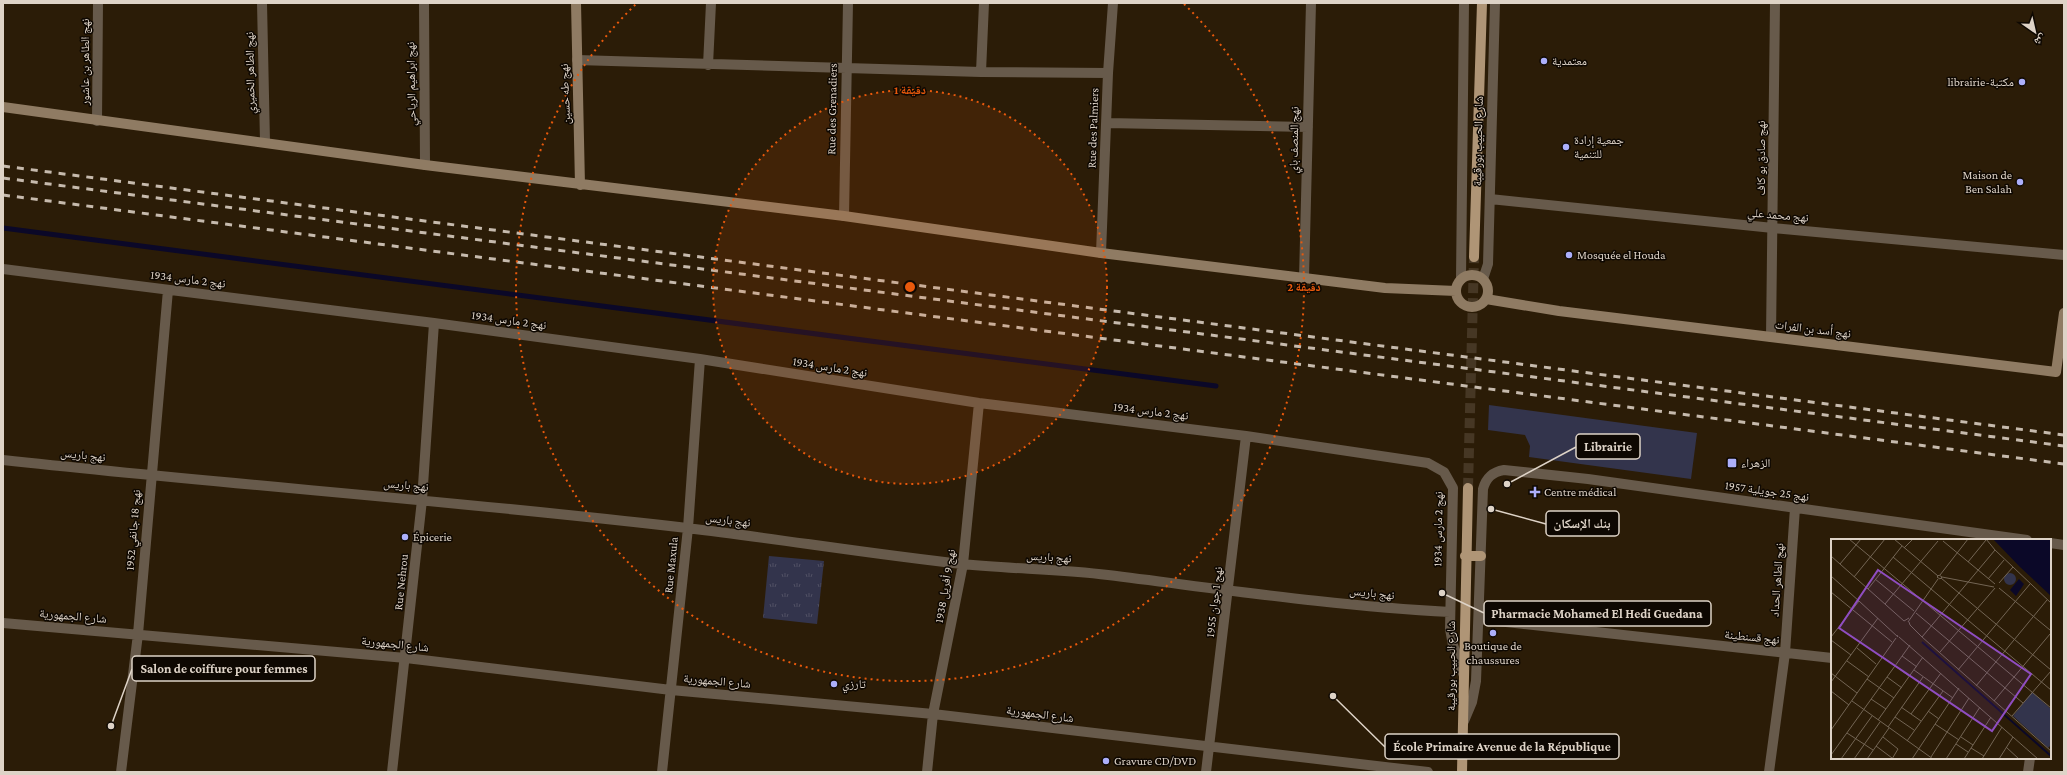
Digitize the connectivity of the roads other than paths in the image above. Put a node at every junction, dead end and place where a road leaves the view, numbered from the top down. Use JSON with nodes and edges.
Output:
{"nodes":[{"id":1,"x":98,"y":3,"type":"edge"},
{"id":2,"x":262,"y":3,"type":"edge"},
{"id":3,"x":424,"y":3,"type":"edge"},
{"id":4,"x":576,"y":3,"type":"edge"},
{"id":5,"x":711,"y":3,"type":"edge"},
{"id":6,"x":848,"y":3,"type":"edge"},
{"id":7,"x":984,"y":3,"type":"edge"},
{"id":8,"x":1113,"y":3,"type":"edge"},
{"id":9,"x":1311,"y":3,"type":"edge"},
{"id":10,"x":1464,"y":3,"type":"edge"},
{"id":11,"x":1482,"y":3,"type":"edge"},
{"id":12,"x":1495,"y":3,"type":"edge"},
{"id":13,"x":1775,"y":3,"type":"edge"},
{"id":14,"x":577,"y":60,"type":"junction"},
{"id":15,"x":708,"y":65,"type":"junction"},
{"id":16,"x":846,"y":68,"type":"junction"},
{"id":17,"x":981,"y":72,"type":"junction"},
{"id":18,"x":1108,"y":73,"type":"junction"},
{"id":19,"x":3,"y":107,"type":"edge"},
{"id":20,"x":98,"y":121,"type":"junction"},
{"id":21,"x":1107,"y":123,"type":"junction"},
{"id":22,"x":1308,"y":127,"type":"junction"},
{"id":23,"x":265,"y":142,"type":"junction"},
{"id":24,"x":425,"y":165,"type":"junction"},
{"id":25,"x":580,"y":185,"type":"junction"},
{"id":26,"x":1490,"y":199,"type":"junction"},
{"id":27,"x":844,"y":216,"type":"junction"},
{"id":28,"x":1774,"y":228,"type":"junction"},
{"id":29,"x":1101,"y":253,"type":"junction"},
{"id":30,"x":2064,"y":255,"type":"edge"},
{"id":31,"x":1474,"y":257,"type":"tunnel mouth"},
{"id":32,"x":3,"y":269,"type":"edge"},
{"id":33,"x":1304,"y":278,"type":"junction"},
{"id":34,"x":1461,"y":279,"type":"junction"},
{"id":35,"x":1483,"y":279,"type":"junction"},
{"id":36,"x":168,"y":290,"type":"junction"},
{"id":37,"x":1456,"y":291,"type":"junction"},
{"id":38,"x":1486,"y":299,"type":"junction"},
{"id":39,"x":2064,"y":313,"type":"edge"},
{"id":40,"x":434,"y":322,"type":"junction"},
{"id":41,"x":1771,"y":337,"type":"junction"},
{"id":42,"x":700,"y":360,"type":"junction"},
{"id":43,"x":2060,"y":373,"type":"edge"},
{"id":44,"x":979,"y":403,"type":"junction"},
{"id":45,"x":1246,"y":436,"type":"junction"},
{"id":46,"x":3,"y":460,"type":"edge"},
{"id":47,"x":151,"y":476,"type":"junction"},
{"id":48,"x":1468,"y":488,"type":"tunnel mouth"},
{"id":49,"x":422,"y":500,"type":"junction"},
{"id":50,"x":1795,"y":508,"type":"junction"},
{"id":51,"x":688,"y":528,"type":"junction"},
{"id":52,"x":2020,"y":539,"type":"edge"},
{"id":53,"x":2051,"y":543,"type":"edge"},
{"id":54,"x":2064,"y":545,"type":"edge"},
{"id":55,"x":1465,"y":556,"type":"junction"},
{"id":56,"x":1481,"y":556,"type":"junction"},
{"id":57,"x":963,"y":564,"type":"junction"},
{"id":58,"x":1229,"y":591,"type":"junction"},
{"id":59,"x":1450,"y":612,"type":"junction"},
{"id":60,"x":1479,"y":619,"type":"junction"},
{"id":61,"x":3,"y":623,"type":"edge"},
{"id":62,"x":138,"y":634,"type":"junction"},
{"id":63,"x":1785,"y":654,"type":"junction"},
{"id":64,"x":406,"y":658,"type":"junction"},
{"id":65,"x":1831,"y":658,"type":"edge"},
{"id":66,"x":1464,"y":676,"type":"junction"},
{"id":67,"x":671,"y":690,"type":"junction"},
{"id":68,"x":933,"y":714,"type":"junction"},
{"id":69,"x":1464,"y":721,"type":"junction"},
{"id":70,"x":1208,"y":747,"type":"junction"},
{"id":71,"x":2030,"y":759,"type":"edge"},
{"id":72,"x":121,"y":772,"type":"edge"},
{"id":73,"x":392,"y":772,"type":"edge"},
{"id":74,"x":662,"y":772,"type":"edge"},
{"id":75,"x":927,"y":772,"type":"edge"},
{"id":76,"x":1206,"y":772,"type":"edge"},
{"id":77,"x":1428,"y":772,"type":"edge"},
{"id":78,"x":1462,"y":772,"type":"edge"},
{"id":79,"x":1769,"y":772,"type":"edge"},
{"id":80,"x":2028,"y":772,"type":"edge"}],
"edges":[{"from":1,"to":20,"type":"street","name":"نهج الطاهر بن عاشور"},
{"from":2,"to":23,"type":"street","name":"نهج الطاهر الخميري"},
{"from":3,"to":24,"type":"street","name":"نهج ابراهيم الرياحي"},
{"from":4,"to":14,"type":"street","name":"نهج طه حسين"},
{"from":5,"to":15,"type":"street"},
{"from":6,"to":16,"type":"street","name":"Rue des Grenadiers"},
{"from":7,"to":17,"type":"street"},
{"from":8,"to":18,"type":"street","name":"Rue des Palmiers"},
{"from":9,"to":22,"type":"street","name":"نهج المنصف باي"},
{"from":10,"to":34,"type":"street","name":"شارع الحبيب بورقيبة"},
{"from":11,"to":31,"type":"main road","name":"شارع الحبيب بورقيبة"},
{"from":12,"to":26,"type":"street","name":"شارع الحبيب بورقيبة"},
{"from":13,"to":28,"type":"street","name":"نهج صادق بو كاف"},
{"from":14,"to":15,"type":"street"},
{"from":14,"to":25,"type":"street","name":"نهج طه حسين"},
{"from":15,"to":16,"type":"street"},
{"from":16,"to":17,"type":"street"},
{"from":16,"to":27,"type":"street","name":"Rue des Grenadiers"},
{"from":17,"to":18,"type":"street"},
{"from":18,"to":21,"type":"street","name":"Rue des Palmiers"},
{"from":19,"to":20,"type":"street"},
{"from":20,"to":23,"type":"street"},
{"from":21,"to":22,"type":"street"},
{"from":21,"to":29,"type":"street","name":"Rue des Palmiers"},
{"from":22,"to":33,"type":"street","name":"نهج المنصف باي"},
{"from":23,"to":24,"type":"street"},
{"from":24,"to":25,"type":"street"},
{"from":25,"to":27,"type":"street"},
{"from":26,"to":28,"type":"street","name":"نهج محمد علي"},
{"from":26,"to":35,"type":"street","name":"شارع الحبيب بورقيبة"},
{"from":27,"to":29,"type":"street"},
{"from":28,"to":30,"type":"street","name":"نهج محمد علي"},
{"from":28,"to":41,"type":"street","name":"نهج صادق بو كاف"},
{"from":29,"to":33,"type":"street"},
{"from":32,"to":36,"type":"street","name":"نهج 2 مارس 1934"},
{"from":33,"to":37,"type":"street"},
{"from":34,"to":35,"type":"street"},
{"from":34,"to":37,"type":"street"},
{"from":35,"to":38,"type":"street"},
{"from":36,"to":40,"type":"street","name":"نهج 2 مارس 1934"},
{"from":36,"to":47,"type":"street","name":"نهج 18 جانفي 1952"},
{"from":37,"to":38,"type":"street"},
{"from":38,"to":41,"type":"street","name":"نهج أسد بن الفرات"},
{"from":39,"to":43,"type":"street"},
{"from":40,"to":42,"type":"street","name":"نهج 2 مارس 1934"},
{"from":40,"to":49,"type":"street","name":"Rue Nehrou"},
{"from":41,"to":43,"type":"street","name":"نهج أسد بن الفرات"},
{"from":42,"to":44,"type":"street","name":"نهج 2 مارس 1934"},
{"from":42,"to":51,"type":"street","name":"Rue Maxula"},
{"from":44,"to":45,"type":"street","name":"نهج 2 مارس 1934"},
{"from":44,"to":57,"type":"street","name":"نهج 9 أفريل 1938"},
{"from":45,"to":58,"type":"street","name":"نهج 1 جوان 1955"},
{"from":45,"to":59,"type":"street","name":"نهج 2 مارس 1934"},
{"from":46,"to":47,"type":"street","name":"نهج باريس"},
{"from":47,"to":49,"type":"street","name":"نهج باريس"},
{"from":47,"to":62,"type":"street","name":"نهج 18 جانفي 1952"},
{"from":48,"to":55,"type":"main road","name":"شارع الحبيب بورقيبة"},
{"from":49,"to":51,"type":"street","name":"نهج باريس"},
{"from":49,"to":64,"type":"street","name":"Rue Nehrou"},
{"from":50,"to":52,"type":"street","name":"نهج 25 جويلية 1957"},
{"from":50,"to":56,"type":"street","name":"نهج 25 جويلية 1957"},
{"from":50,"to":63,"type":"street","name":"نهج الطاهر الحداد"},
{"from":51,"to":57,"type":"street","name":"نهج باريس"},
{"from":51,"to":67,"type":"street","name":"Rue Maxula"},
{"from":53,"to":54,"type":"street"},
{"from":55,"to":56,"type":"main road"},
{"from":55,"to":66,"type":"main road","name":"شارع الحبيب بورقيبة"},
{"from":56,"to":60,"type":"street"},
{"from":57,"to":58,"type":"street","name":"نهج باريس"},
{"from":57,"to":68,"type":"street","name":"نهج 9 أفريل 1938"},
{"from":58,"to":59,"type":"street","name":"نهج باريس"},
{"from":58,"to":70,"type":"street","name":"نهج 1 جوان 1955"},
{"from":59,"to":66,"type":"street","name":"نهج 2 مارس 1934"},
{"from":60,"to":63,"type":"street","name":"نهج قسنطينة"},
{"from":60,"to":69,"type":"street"},
{"from":61,"to":62,"type":"street","name":"شارع الجمهورية"},
{"from":62,"to":64,"type":"street","name":"شارع الجمهورية"},
{"from":62,"to":72,"type":"street","name":"نهج 18 جانفي 1952"},
{"from":63,"to":65,"type":"street","name":"نهج قسنطينة"},
{"from":63,"to":79,"type":"street","name":"نهج الطاهر الحداد"},
{"from":64,"to":67,"type":"street","name":"شارع الجمهورية"},
{"from":64,"to":73,"type":"street","name":"Rue Nehrou"},
{"from":66,"to":69,"type":"main road","name":"شارع الحبيب بورقيبة"},
{"from":67,"to":68,"type":"street","name":"شارع الجمهورية"},
{"from":67,"to":74,"type":"street","name":"Rue Maxula"},
{"from":68,"to":70,"type":"street","name":"شارع الجمهورية"},
{"from":68,"to":75,"type":"street","name":"نهج 9 أفريل 1938"},
{"from":69,"to":78,"type":"main road","name":"شارع الحبيب بورقيبة"},
{"from":70,"to":76,"type":"street","name":"نهج 1 جوان 1955"},
{"from":70,"to":77,"type":"street","name":"شارع الجمهورية"},
{"from":71,"to":80,"type":"street"}]}
